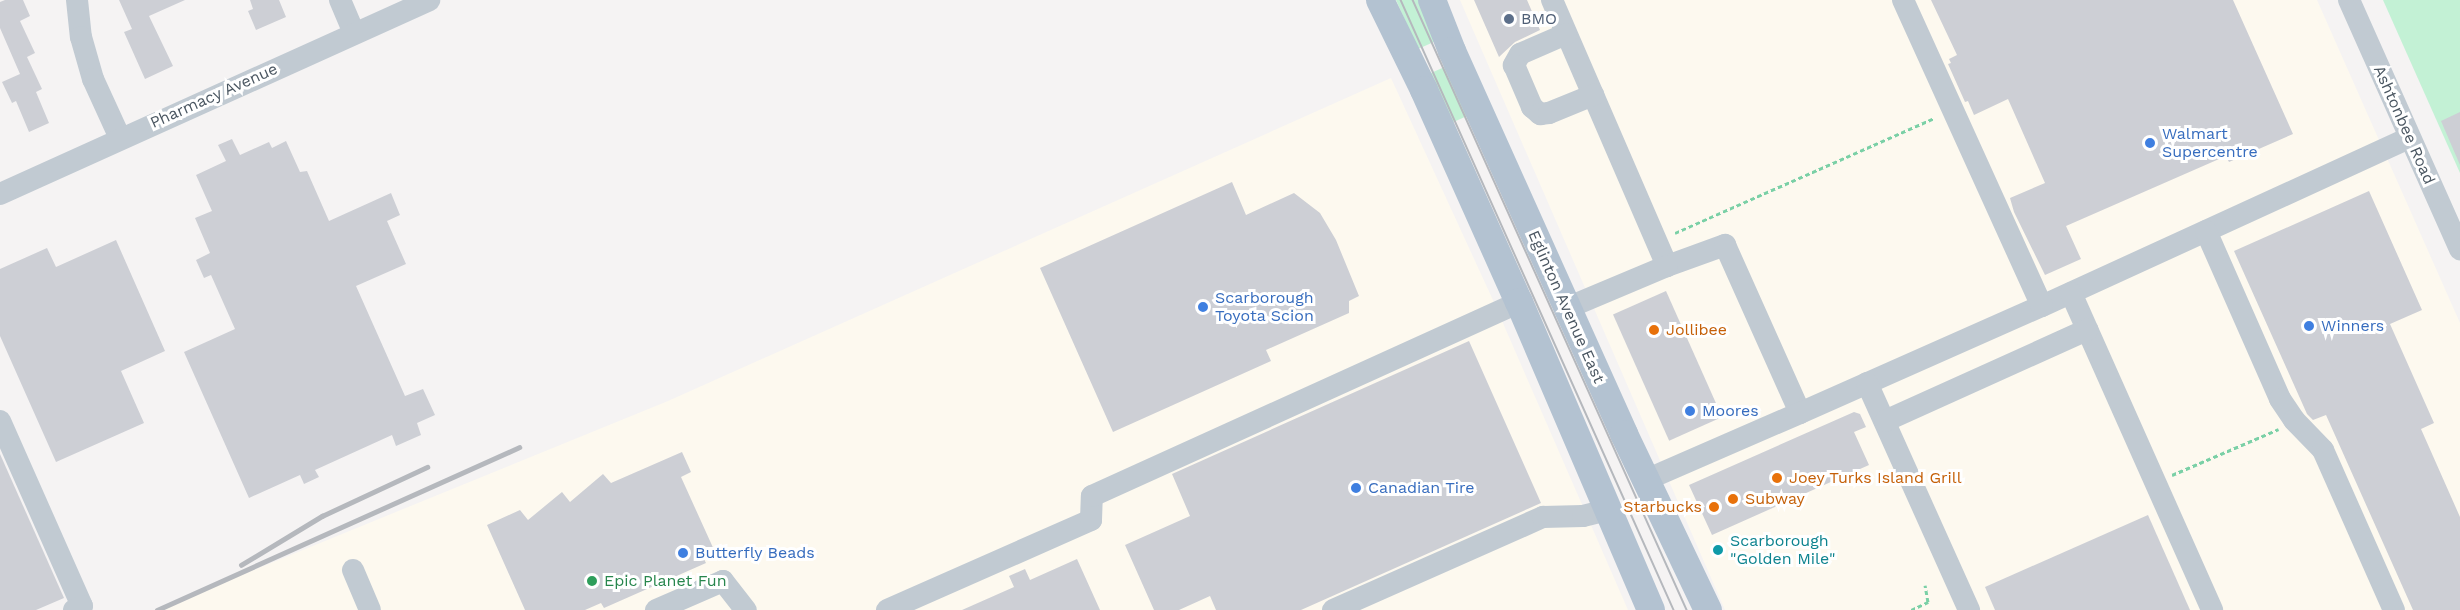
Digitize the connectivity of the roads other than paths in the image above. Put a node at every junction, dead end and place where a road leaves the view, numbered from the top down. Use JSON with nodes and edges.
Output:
{"nodes":[{"id":1,"x":77,"y":0,"type":"edge"},
{"id":2,"x":340,"y":0,"type":"edge"},
{"id":3,"x":429,"y":0,"type":"edge"},
{"id":4,"x":1380,"y":0,"type":"edge"},
{"id":5,"x":1432,"y":0,"type":"edge"},
{"id":6,"x":1552,"y":0,"type":"edge"},
{"id":7,"x":1904,"y":0,"type":"edge"},
{"id":8,"x":2349,"y":0,"type":"edge"},
{"id":9,"x":354,"y":33,"type":"junction"},
{"id":10,"x":1566,"y":34,"type":"junction"},
{"id":11,"x":1593,"y":95,"type":"junction"},
{"id":12,"x":120,"y":138,"type":"junction"},
{"id":13,"x":2409,"y":138,"type":"junction"},
{"id":14,"x":0,"y":194,"type":"edge"},
{"id":15,"x":2206,"y":231,"type":"junction"},
{"id":16,"x":2460,"y":249,"type":"edge"},
{"id":17,"x":1666,"y":266,"type":"junction"},
{"id":18,"x":2071,"y":293,"type":"junction"},
{"id":19,"x":1519,"y":303,"type":"junction"},
{"id":20,"x":2042,"y":306,"type":"junction"},
{"id":21,"x":1567,"y":308,"type":"junction"},
{"id":22,"x":2087,"y":330,"type":"junction"},
{"id":23,"x":1867,"y":383,"type":"junction"},
{"id":24,"x":1800,"y":413,"type":"junction"},
{"id":25,"x":0,"y":421,"type":"edge"},
{"id":26,"x":1885,"y":421,"type":"junction"},
{"id":27,"x":1648,"y":479,"type":"junction"},
{"id":28,"x":1606,"y":510,"type":"junction"},
{"id":29,"x":353,"y":570,"type":"dead end"},
{"id":30,"x":74,"y":610,"type":"edge"},
{"id":31,"x":370,"y":610,"type":"edge"},
{"id":32,"x":656,"y":610,"type":"edge"},
{"id":33,"x":746,"y":610,"type":"edge"},
{"id":34,"x":887,"y":610,"type":"edge"},
{"id":35,"x":1333,"y":610,"type":"edge"},
{"id":36,"x":1651,"y":610,"type":"edge"},
{"id":37,"x":1708,"y":610,"type":"edge"},
{"id":38,"x":1969,"y":610,"type":"edge"},
{"id":39,"x":2212,"y":610,"type":"edge"},
{"id":40,"x":2394,"y":610,"type":"edge"}],
"edges":[{"from":1,"to":12,"type":"street"},
{"from":2,"to":9,"type":"street"},
{"from":3,"to":9,"type":"street","name":"Pharmacy Avenue"},
{"from":4,"to":19,"type":"main road"},
{"from":5,"to":21,"type":"main road","name":"Eglinton Avenue East"},
{"from":6,"to":10,"type":"street"},
{"from":7,"to":20,"type":"street"},
{"from":8,"to":13,"type":"street","name":"Ashtonbee Road"},
{"from":9,"to":12,"type":"street","name":"Pharmacy Avenue"},
{"from":10,"to":11,"type":"street"},
{"from":10,"to":11,"type":"street"},
{"from":11,"to":17,"type":"street"},
{"from":12,"to":14,"type":"street","name":"Pharmacy Avenue"},
{"from":13,"to":15,"type":"street"},
{"from":13,"to":16,"type":"street","name":"Ashtonbee Road"},
{"from":15,"to":18,"type":"street"},
{"from":15,"to":40,"type":"street"},
{"from":17,"to":21,"type":"street"},
{"from":17,"to":24,"type":"street"},
{"from":18,"to":20,"type":"street"},
{"from":18,"to":22,"type":"street"},
{"from":19,"to":28,"type":"main road"},
{"from":19,"to":34,"type":"street"},
{"from":20,"to":23,"type":"street"},
{"from":21,"to":27,"type":"main road","name":"Eglinton Avenue East"},
{"from":22,"to":26,"type":"street"},
{"from":22,"to":39,"type":"street"},
{"from":23,"to":24,"type":"street"},
{"from":23,"to":26,"type":"street"},
{"from":24,"to":27,"type":"street"},
{"from":25,"to":30,"type":"street"},
{"from":26,"to":38,"type":"street"},
{"from":27,"to":37,"type":"main road","name":"Eglinton Avenue East"},
{"from":28,"to":35,"type":"street"},
{"from":28,"to":36,"type":"main road"},
{"from":29,"to":31,"type":"street"},
{"from":32,"to":33,"type":"street"}]}
